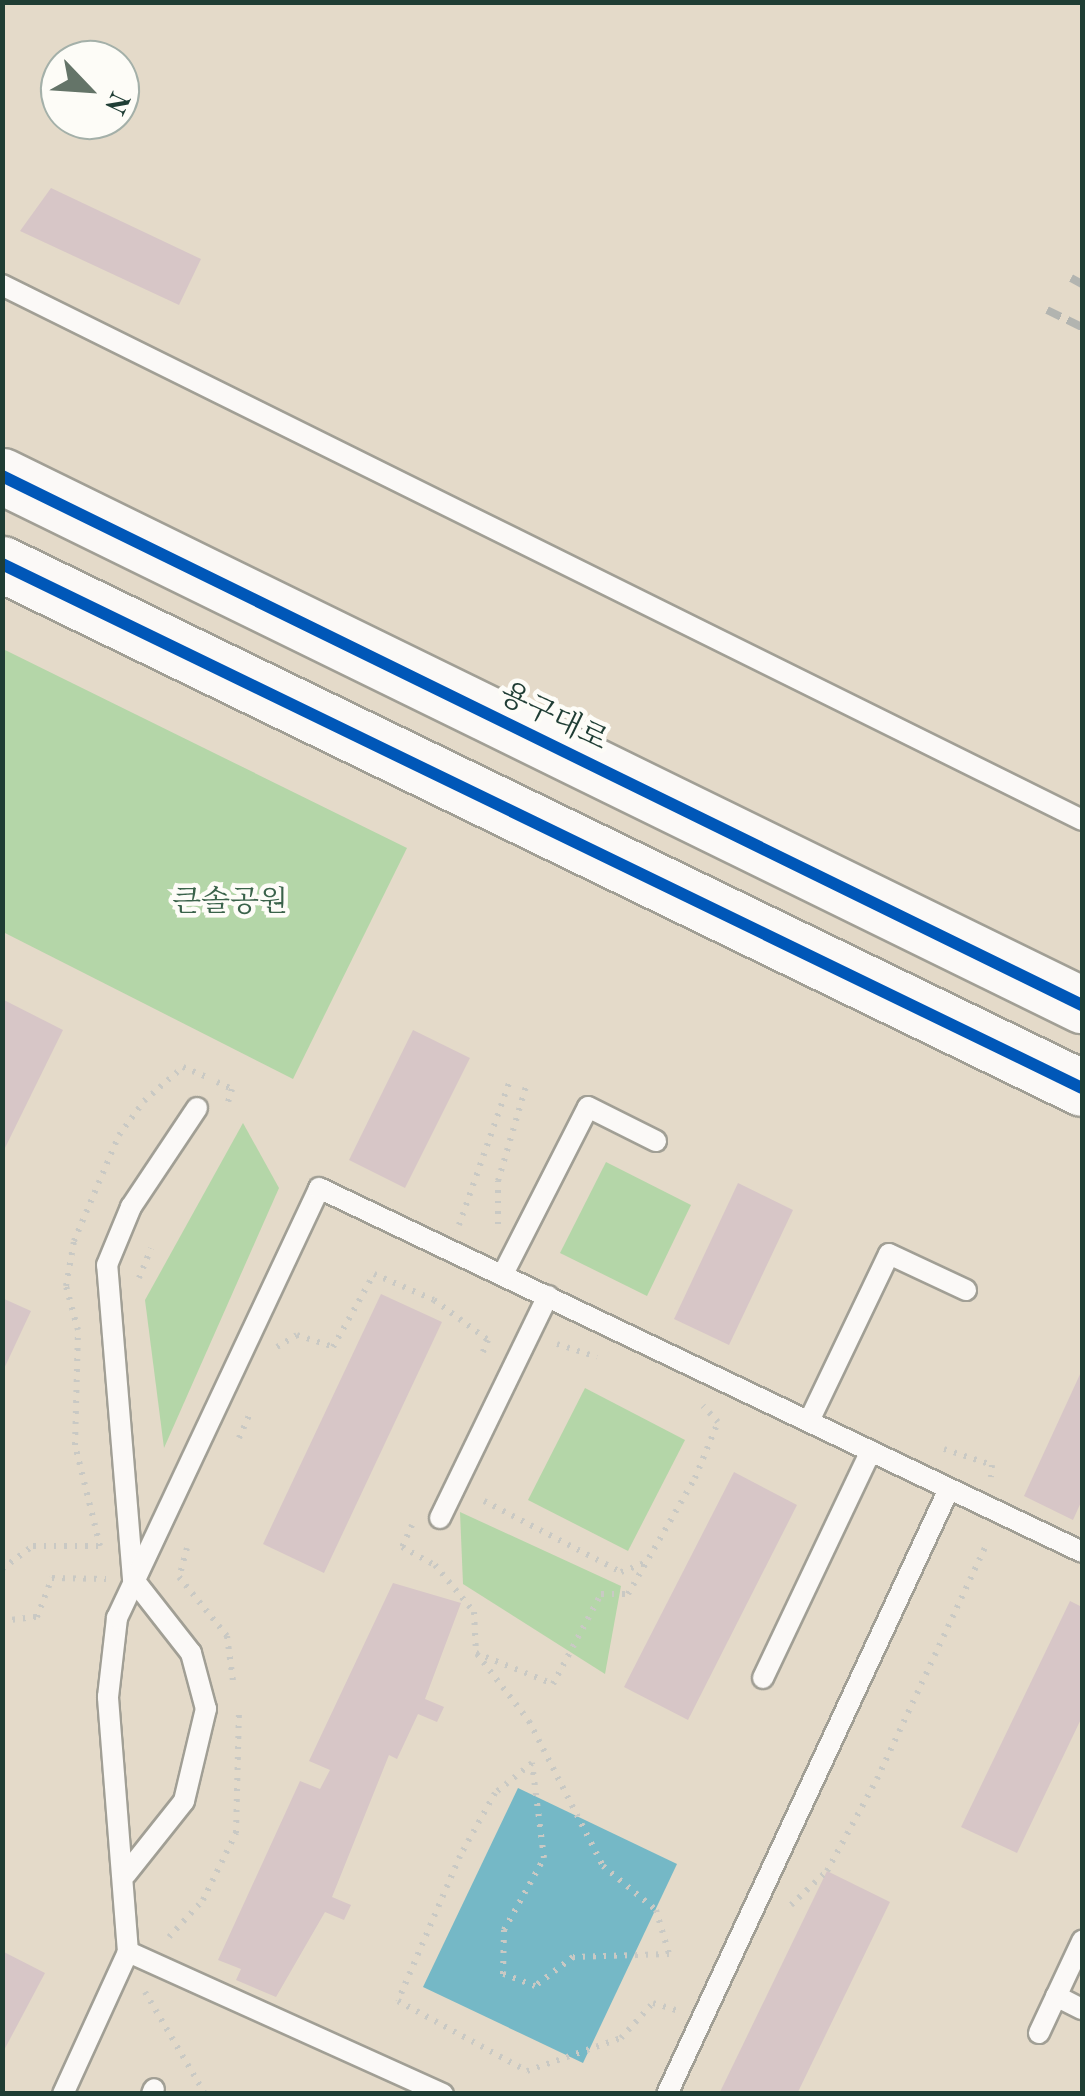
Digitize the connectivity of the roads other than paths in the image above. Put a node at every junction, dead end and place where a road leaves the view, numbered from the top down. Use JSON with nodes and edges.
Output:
{"nodes":[{"id":1,"x":2,"y":285,"type":"edge"},
{"id":2,"x":2,"y":476,"type":"edge"},
{"id":3,"x":2,"y":564,"type":"edge"},
{"id":4,"x":1082,"y":820,"type":"edge"},
{"id":5,"x":1082,"y":1005,"type":"edge"},
{"id":6,"x":1082,"y":1088,"type":"edge"},
{"id":7,"x":197,"y":1108,"type":"dead end"},
{"id":8,"x":656,"y":1141,"type":"dead end"},
{"id":9,"x":503,"y":1274,"type":"junction"},
{"id":10,"x":966,"y":1290,"type":"dead end"},
{"id":11,"x":548,"y":1296,"type":"junction"},
{"id":12,"x":809,"y":1421,"type":"junction"},
{"id":13,"x":870,"y":1451,"type":"junction"},
{"id":14,"x":949,"y":1489,"type":"junction"},
{"id":15,"x":440,"y":1518,"type":"dead end"},
{"id":16,"x":1082,"y":1552,"type":"edge"},
{"id":17,"x":132,"y":1580,"type":"junction"},
{"id":18,"x":762,"y":1678,"type":"dead end"},
{"id":19,"x":126,"y":1874,"type":"junction"},
{"id":20,"x":1082,"y":1942,"type":"edge"},
{"id":21,"x":128,"y":1952,"type":"junction"},
{"id":22,"x":1056,"y":1996,"type":"junction"},
{"id":23,"x":1082,"y":2009,"type":"edge"},
{"id":24,"x":1040,"y":2033,"type":"dead end"},
{"id":25,"x":63,"y":2094,"type":"edge"},
{"id":26,"x":443,"y":2094,"type":"edge"},
{"id":27,"x":667,"y":2094,"type":"edge"}],
"edges":[{"from":1,"to":4,"type":"lane"},
{"from":2,"to":5,"type":"main road","name":"용구대로"},
{"from":3,"to":6,"type":"main road"},
{"from":7,"to":17,"type":"lane"},
{"from":8,"to":9,"type":"lane"},
{"from":9,"to":11,"type":"lane"},
{"from":9,"to":17,"type":"lane"},
{"from":10,"to":12,"type":"lane"},
{"from":11,"to":12,"type":"lane"},
{"from":11,"to":15,"type":"lane"},
{"from":12,"to":13,"type":"lane"},
{"from":13,"to":14,"type":"lane"},
{"from":13,"to":18,"type":"lane"},
{"from":14,"to":16,"type":"lane"},
{"from":14,"to":27,"type":"lane"},
{"from":17,"to":19,"type":"lane"},
{"from":17,"to":19,"type":"lane"},
{"from":19,"to":21,"type":"lane"},
{"from":20,"to":22,"type":"lane"},
{"from":21,"to":25,"type":"lane"},
{"from":21,"to":26,"type":"lane"},
{"from":22,"to":23,"type":"lane"},
{"from":22,"to":24,"type":"lane"}]}
